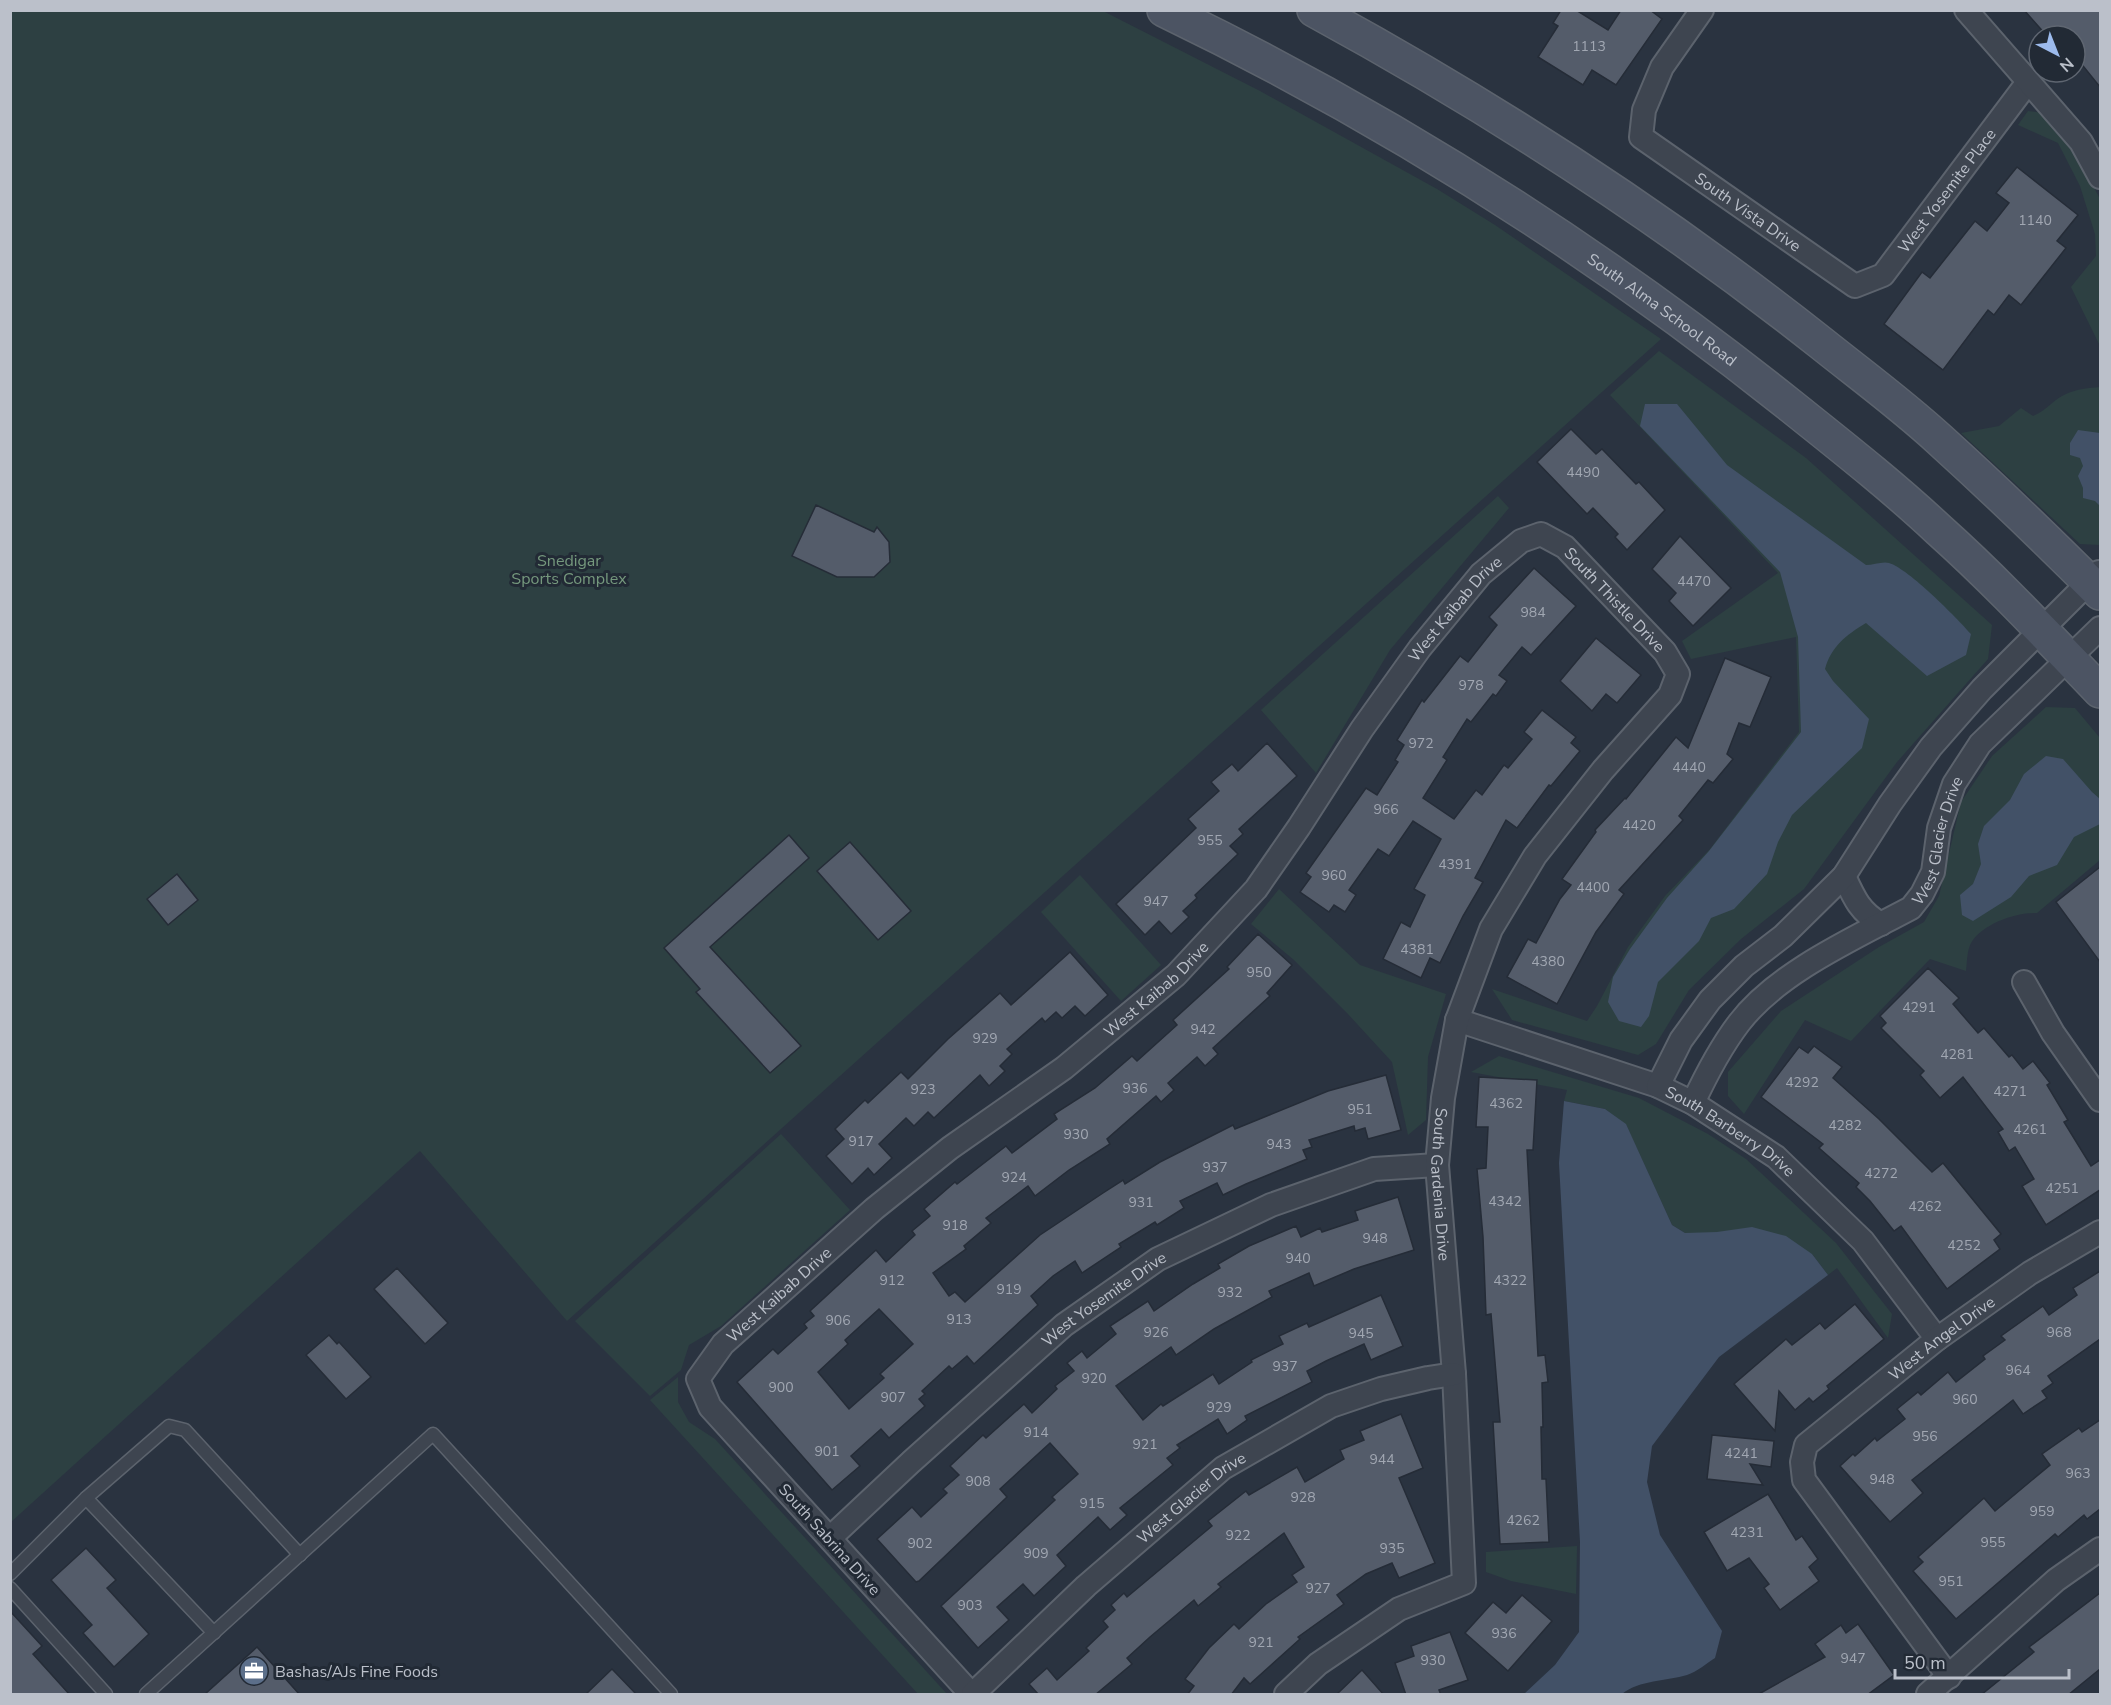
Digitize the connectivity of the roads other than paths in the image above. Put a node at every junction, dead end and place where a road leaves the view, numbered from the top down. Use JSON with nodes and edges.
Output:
{"nodes":[{"id":1,"x":1164,"y":10,"type":"edge"},
{"id":2,"x":1314,"y":10,"type":"edge"},
{"id":3,"x":1702,"y":10,"type":"edge"},
{"id":4,"x":1966,"y":10,"type":"edge"},
{"id":5,"x":2027,"y":81,"type":"edge"},
{"id":6,"x":2027,"y":83,"type":"edge"},
{"id":7,"x":2030,"y":84,"type":"edge"},
{"id":8,"x":2100,"y":177,"type":"edge"},
{"id":9,"x":1855,"y":286,"type":"joint"},
{"id":10,"x":1541,"y":534,"type":"joint"},
{"id":11,"x":2097,"y":582,"type":"edge"},
{"id":12,"x":2100,"y":628,"type":"edge"},
{"id":13,"x":2043,"y":630,"type":"junction"},
{"id":14,"x":2068,"y":658,"type":"junction"},
{"id":15,"x":1678,"y":674,"type":"joint"},
{"id":16,"x":2100,"y":691,"type":"edge"},
{"id":17,"x":1844,"y":876,"type":"junction"},
{"id":18,"x":1881,"y":924,"type":"junction"},
{"id":19,"x":2024,"y":982,"type":"dead end"},
{"id":20,"x":1457,"y":1020,"type":"junction"},
{"id":21,"x":1658,"y":1086,"type":"junction"},
{"id":22,"x":2100,"y":1100,"type":"edge"},
{"id":23,"x":1693,"y":1103,"type":"junction"},
{"id":24,"x":1437,"y":1166,"type":"junction"},
{"id":25,"x":2100,"y":1232,"type":"edge"},
{"id":26,"x":1937,"y":1340,"type":"junction"},
{"id":27,"x":1454,"y":1374,"type":"junction"},
{"id":28,"x":698,"y":1379,"type":"joint"},
{"id":29,"x":86,"y":1498,"type":"junction"},
{"id":30,"x":830,"y":1538,"type":"junction"},
{"id":31,"x":2100,"y":1549,"type":"edge"},
{"id":32,"x":300,"y":1555,"type":"junction"},
{"id":33,"x":10,"y":1574,"type":"edge"},
{"id":34,"x":10,"y":1588,"type":"edge"},
{"id":35,"x":214,"y":1633,"type":"junction"},
{"id":36,"x":1949,"y":1677,"type":"junction"},
{"id":37,"x":106,"y":1695,"type":"edge"},
{"id":38,"x":146,"y":1695,"type":"edge"},
{"id":39,"x":671,"y":1695,"type":"edge"},
{"id":40,"x":972,"y":1695,"type":"edge"},
{"id":41,"x":1286,"y":1695,"type":"edge"},
{"id":42,"x":1928,"y":1695,"type":"edge"}],
"edges":[{"from":1,"to":13,"type":"main road","name":"South Alma School Road"},
{"from":2,"to":11,"type":"main road"},
{"from":3,"to":9,"type":"street","name":"South Vista Drive"},
{"from":4,"to":5,"type":"street"},
{"from":6,"to":9,"type":"street","name":"West Yosemite Place"},
{"from":7,"to":8,"type":"street"},
{"from":10,"to":15,"type":"street","name":"South Thistle Drive"},
{"from":10,"to":28,"type":"street","name":"West Kaibab Drive"},
{"from":11,"to":13,"type":"street"},
{"from":12,"to":14,"type":"street","name":"West Glacier Drive"},
{"from":13,"to":14,"type":"main road","name":"South Alma School Road"},
{"from":13,"to":17,"type":"street"},
{"from":14,"to":16,"type":"main road","name":"South Alma School Road"},
{"from":14,"to":18,"type":"street","name":"West Glacier Drive"},
{"from":15,"to":20,"type":"street","name":"South Gardenia Drive"},
{"from":17,"to":18,"type":"street"},
{"from":17,"to":21,"type":"street"},
{"from":18,"to":23,"type":"street","name":"West Glacier Drive"},
{"from":19,"to":22,"type":"street"},
{"from":20,"to":21,"type":"street","name":"South Barberry Drive"},
{"from":20,"to":24,"type":"street","name":"South Gardenia Drive"},
{"from":21,"to":23,"type":"street","name":"South Barberry Drive"},
{"from":23,"to":26,"type":"street","name":"South Barberry Drive"},
{"from":24,"to":27,"type":"street","name":"South Gardenia Drive"},
{"from":24,"to":30,"type":"street","name":"West Yosemite Drive"},
{"from":25,"to":26,"type":"street","name":"West Angel Drive"},
{"from":26,"to":36,"type":"street","name":"West Angel Drive"},
{"from":27,"to":40,"type":"street","name":"West Glacier Drive"},
{"from":27,"to":41,"type":"street","name":"South Gardenia Drive"},
{"from":28,"to":30,"type":"street","name":"South Sabrina Drive"},
{"from":29,"to":32,"type":"lane"},
{"from":29,"to":33,"type":"lane"},
{"from":29,"to":35,"type":"lane"},
{"from":30,"to":40,"type":"street","name":"South Sabrina Drive"},
{"from":31,"to":36,"type":"street"},
{"from":32,"to":35,"type":"lane"},
{"from":32,"to":39,"type":"lane"},
{"from":34,"to":37,"type":"lane"},
{"from":35,"to":38,"type":"lane"},
{"from":36,"to":42,"type":"street"}]}
